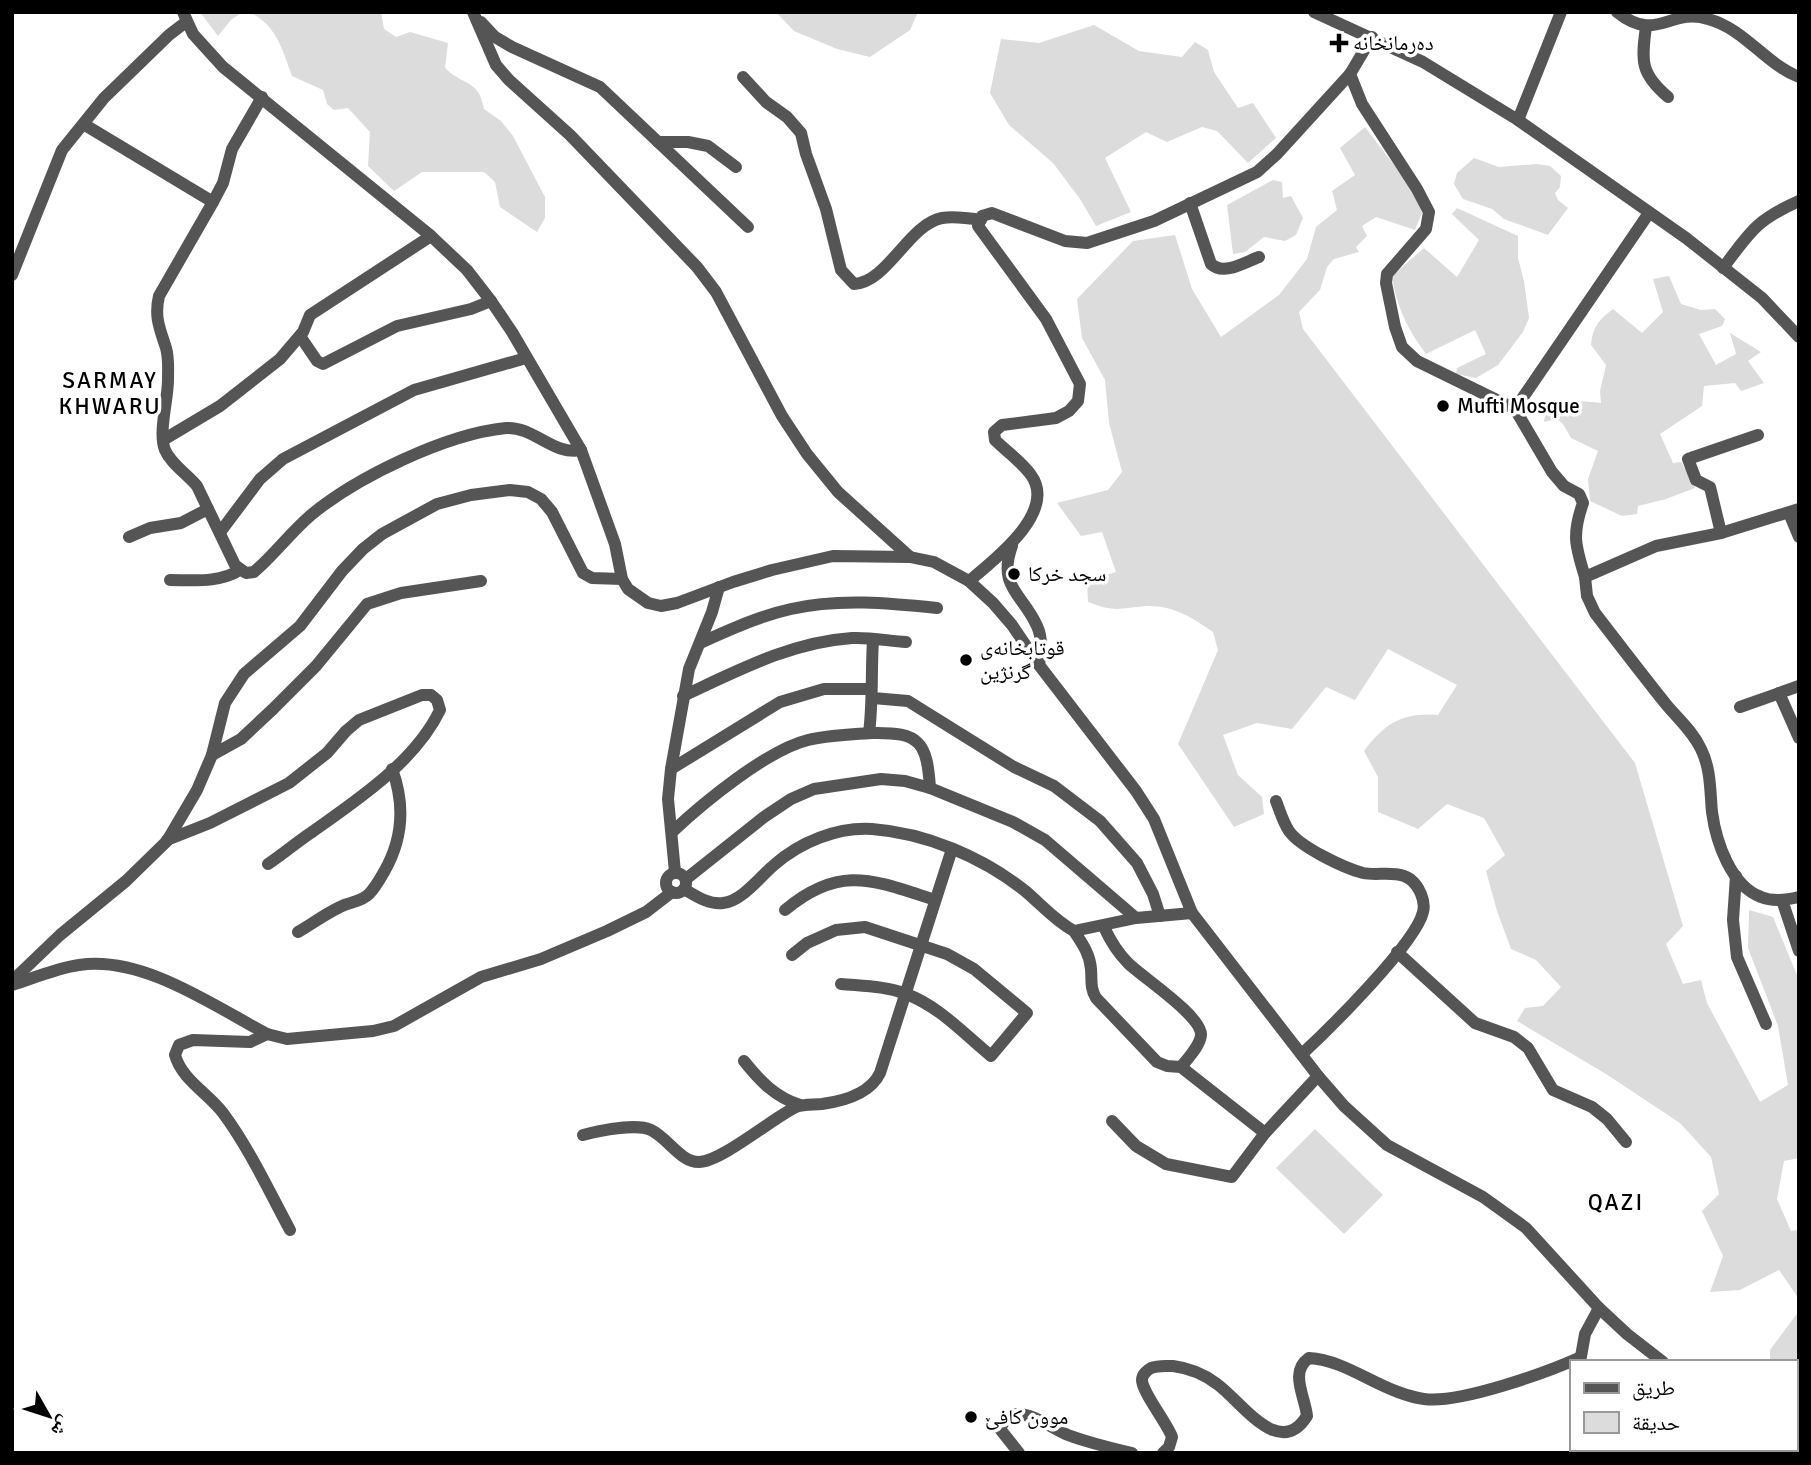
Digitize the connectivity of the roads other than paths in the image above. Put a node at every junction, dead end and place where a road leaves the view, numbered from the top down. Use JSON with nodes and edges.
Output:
{"nodes":[{"id":1,"x":1314,"y":12,"type":"edge"},
{"id":2,"x":1561,"y":12,"type":"edge"},
{"id":3,"x":1617,"y":12,"type":"edge"},
{"id":4,"x":474,"y":15,"type":"edge"},
{"id":5,"x":185,"y":17,"type":"edge"},
{"id":6,"x":1646,"y":27,"type":"junction"},
{"id":7,"x":1372,"y":37,"type":"junction"},
{"id":8,"x":1350,"y":74,"type":"junction"},
{"id":9,"x":743,"y":77,"type":"dead end"},
{"id":10,"x":1799,"y":77,"type":"edge"},
{"id":11,"x":262,"y":97,"type":"junction"},
{"id":12,"x":1668,"y":97,"type":"dead end"},
{"id":13,"x":1518,"y":120,"type":"junction"},
{"id":14,"x":85,"y":125,"type":"junction"},
{"id":15,"x":658,"y":142,"type":"junction"},
{"id":16,"x":736,"y":167,"type":"dead end"},
{"id":17,"x":1799,"y":201,"type":"edge"},
{"id":18,"x":213,"y":202,"type":"junction"},
{"id":19,"x":1191,"y":203,"type":"junction"},
{"id":20,"x":1649,"y":213,"type":"junction"},
{"id":21,"x":981,"y":220,"type":"junction"},
{"id":22,"x":748,"y":227,"type":"dead end"},
{"id":23,"x":431,"y":236,"type":"junction"},
{"id":24,"x":1259,"y":257,"type":"dead end"},
{"id":25,"x":1723,"y":268,"type":"junction"},
{"id":26,"x":12,"y":275,"type":"edge"},
{"id":27,"x":491,"y":301,"type":"junction"},
{"id":28,"x":300,"y":336,"type":"junction"},
{"id":29,"x":1799,"y":337,"type":"edge"},
{"id":30,"x":526,"y":358,"type":"junction"},
{"id":31,"x":1515,"y":409,"type":"junction"},
{"id":32,"x":1758,"y":435,"type":"dead end"},
{"id":33,"x":163,"y":440,"type":"junction"},
{"id":34,"x":581,"y":450,"type":"junction"},
{"id":35,"x":208,"y":509,"type":"junction"},
{"id":36,"x":1794,"y":511,"type":"edge"},
{"id":37,"x":221,"y":531,"type":"junction"},
{"id":38,"x":1721,"y":533,"type":"junction"},
{"id":39,"x":129,"y":537,"type":"dead end"},
{"id":40,"x":1799,"y":537,"type":"edge"},
{"id":41,"x":1013,"y":542,"type":"junction"},
{"id":42,"x":909,"y":557,"type":"junction"},
{"id":43,"x":240,"y":570,"type":"junction"},
{"id":44,"x":1584,"y":577,"type":"junction"},
{"id":45,"x":622,"y":579,"type":"junction"},
{"id":46,"x":170,"y":580,"type":"dead end"},
{"id":47,"x":969,"y":580,"type":"junction"},
{"id":48,"x":481,"y":581,"type":"dead end"},
{"id":49,"x":719,"y":587,"type":"junction"},
{"id":50,"x":937,"y":608,"type":"dead end"},
{"id":51,"x":873,"y":640,"type":"junction"},
{"id":52,"x":906,"y":642,"type":"dead end"},
{"id":53,"x":700,"y":643,"type":"junction"},
{"id":54,"x":1039,"y":665,"type":"junction"},
{"id":55,"x":1799,"y":686,"type":"edge"},
{"id":56,"x":1779,"y":693,"type":"junction"},
{"id":57,"x":872,"y":694,"type":"junction"},
{"id":58,"x":683,"y":696,"type":"junction"},
{"id":59,"x":1740,"y":707,"type":"dead end"},
{"id":60,"x":869,"y":733,"type":"junction"},
{"id":61,"x":1799,"y":738,"type":"edge"},
{"id":62,"x":212,"y":755,"type":"junction"},
{"id":63,"x":392,"y":769,"type":"junction"},
{"id":64,"x":671,"y":769,"type":"junction"},
{"id":65,"x":930,"y":788,"type":"junction"},
{"id":66,"x":1276,"y":801,"type":"dead end"},
{"id":67,"x":672,"y":832,"type":"junction"},
{"id":68,"x":167,"y":841,"type":"junction"},
{"id":69,"x":953,"y":849,"type":"junction"},
{"id":70,"x":268,"y":864,"type":"dead end"},
{"id":71,"x":1736,"y":876,"type":"junction"},
{"id":72,"x":679,"y":883,"type":"junction"},
{"id":73,"x":1799,"y":897,"type":"edge"},
{"id":74,"x":935,"y":900,"type":"junction"},
{"id":75,"x":1782,"y":900,"type":"junction"},
{"id":76,"x":785,"y":910,"type":"dead end"},
{"id":77,"x":1192,"y":914,"type":"junction"},
{"id":78,"x":1160,"y":916,"type":"junction"},
{"id":79,"x":1136,"y":918,"type":"junction"},
{"id":80,"x":1104,"y":927,"type":"junction"},
{"id":81,"x":1074,"y":931,"type":"junction"},
{"id":82,"x":298,"y":932,"type":"dead end"},
{"id":83,"x":921,"y":946,"type":"junction"},
{"id":84,"x":1799,"y":951,"type":"edge"},
{"id":85,"x":1397,"y":952,"type":"junction"},
{"id":86,"x":792,"y":955,"type":"dead end"},
{"id":87,"x":12,"y":983,"type":"edge"},
{"id":88,"x":841,"y":984,"type":"dead end"},
{"id":89,"x":905,"y":993,"type":"junction"},
{"id":90,"x":1766,"y":1024,"type":"dead end"},
{"id":91,"x":267,"y":1034,"type":"junction"},
{"id":92,"x":1302,"y":1054,"type":"junction"},
{"id":93,"x":744,"y":1061,"type":"dead end"},
{"id":94,"x":1181,"y":1067,"type":"junction"},
{"id":95,"x":1318,"y":1076,"type":"junction"},
{"id":96,"x":800,"y":1105,"type":"junction"},
{"id":97,"x":1112,"y":1121,"type":"dead end"},
{"id":98,"x":1265,"y":1133,"type":"junction"},
{"id":99,"x":583,"y":1135,"type":"dead end"},
{"id":100,"x":1626,"y":1142,"type":"dead end"},
{"id":101,"x":290,"y":1230,"type":"dead end"},
{"id":102,"x":1600,"y":1308,"type":"junction"},
{"id":103,"x":1579,"y":1360,"type":"edge"},
{"id":104,"x":1660,"y":1360,"type":"edge"},
{"id":105,"x":1570,"y":1363,"type":"edge"},
{"id":106,"x":1019,"y":1453,"type":"edge"},
{"id":107,"x":1132,"y":1453,"type":"edge"},
{"id":108,"x":1163,"y":1453,"type":"edge"}],
"edges":[{"from":1,"to":7,"type":"street"},
{"from":2,"to":13,"type":"street"},
{"from":3,"to":6,"type":"street"},
{"from":4,"to":15,"type":"street"},
{"from":4,"to":42,"type":"street"},
{"from":5,"to":11,"type":"street"},
{"from":5,"to":14,"type":"street"},
{"from":6,"to":10,"type":"street"},
{"from":6,"to":12,"type":"street"},
{"from":7,"to":8,"type":"street"},
{"from":7,"to":13,"type":"street"},
{"from":8,"to":19,"type":"street"},
{"from":8,"to":31,"type":"street"},
{"from":9,"to":21,"type":"street"},
{"from":11,"to":18,"type":"street"},
{"from":11,"to":23,"type":"street"},
{"from":13,"to":20,"type":"street"},
{"from":14,"to":18,"type":"street"},
{"from":14,"to":26,"type":"street"},
{"from":15,"to":16,"type":"street"},
{"from":15,"to":22,"type":"street"},
{"from":17,"to":25,"type":"street"},
{"from":18,"to":33,"type":"street"},
{"from":19,"to":21,"type":"street"},
{"from":19,"to":24,"type":"street"},
{"from":20,"to":25,"type":"street"},
{"from":20,"to":31,"type":"street"},
{"from":21,"to":41,"type":"street"},
{"from":23,"to":27,"type":"street"},
{"from":23,"to":28,"type":"street"},
{"from":25,"to":29,"type":"street"},
{"from":27,"to":28,"type":"street"},
{"from":27,"to":30,"type":"street"},
{"from":28,"to":33,"type":"street"},
{"from":30,"to":34,"type":"street"},
{"from":30,"to":37,"type":"street"},
{"from":31,"to":44,"type":"street"},
{"from":32,"to":38,"type":"street"},
{"from":33,"to":35,"type":"street"},
{"from":34,"to":43,"type":"street"},
{"from":34,"to":45,"type":"street"},
{"from":35,"to":37,"type":"street"},
{"from":35,"to":39,"type":"street"},
{"from":36,"to":38,"type":"street"},
{"from":36,"to":40,"type":"street"},
{"from":37,"to":43,"type":"street"},
{"from":38,"to":44,"type":"street"},
{"from":41,"to":47,"type":"street"},
{"from":41,"to":54,"type":"street"},
{"from":42,"to":47,"type":"street"},
{"from":42,"to":49,"type":"street"},
{"from":43,"to":46,"type":"street"},
{"from":44,"to":71,"type":"street"},
{"from":45,"to":49,"type":"street"},
{"from":45,"to":62,"type":"street"},
{"from":47,"to":54,"type":"street"},
{"from":48,"to":62,"type":"street"},
{"from":49,"to":53,"type":"street"},
{"from":50,"to":53,"type":"street"},
{"from":51,"to":52,"type":"street"},
{"from":51,"to":57,"type":"street"},
{"from":51,"to":58,"type":"street"},
{"from":53,"to":58,"type":"street"},
{"from":54,"to":77,"type":"street"},
{"from":55,"to":56,"type":"street"},
{"from":56,"to":59,"type":"street"},
{"from":56,"to":61,"type":"street"},
{"from":57,"to":60,"type":"street"},
{"from":57,"to":64,"type":"street"},
{"from":57,"to":78,"type":"street"},
{"from":58,"to":64,"type":"street"},
{"from":60,"to":65,"type":"street"},
{"from":60,"to":67,"type":"street"},
{"from":62,"to":68,"type":"street"},
{"from":63,"to":68,"type":"street"},
{"from":63,"to":70,"type":"street"},
{"from":63,"to":82,"type":"street"},
{"from":64,"to":67,"type":"street"},
{"from":65,"to":72,"type":"street"},
{"from":65,"to":79,"type":"street"},
{"from":66,"to":85,"type":"street"},
{"from":67,"to":72,"type":"street"},
{"from":68,"to":87,"type":"street"},
{"from":69,"to":72,"type":"street"},
{"from":69,"to":74,"type":"street"},
{"from":69,"to":81,"type":"street"},
{"from":71,"to":75,"type":"street"},
{"from":71,"to":90,"type":"street"},
{"from":72,"to":91,"type":"street"},
{"from":73,"to":75,"type":"street"},
{"from":74,"to":76,"type":"street"},
{"from":74,"to":83,"type":"street"},
{"from":75,"to":84,"type":"street"},
{"from":77,"to":78,"type":"street"},
{"from":77,"to":92,"type":"street"},
{"from":78,"to":79,"type":"street"},
{"from":79,"to":80,"type":"street"},
{"from":80,"to":81,"type":"street"},
{"from":80,"to":94,"type":"street"},
{"from":81,"to":94,"type":"street"},
{"from":83,"to":86,"type":"street"},
{"from":83,"to":89,"type":"street"},
{"from":83,"to":89,"type":"street"},
{"from":85,"to":92,"type":"street"},
{"from":85,"to":100,"type":"street"},
{"from":87,"to":91,"type":"street"},
{"from":88,"to":89,"type":"street"},
{"from":89,"to":96,"type":"street"},
{"from":91,"to":101,"type":"street"},
{"from":92,"to":95,"type":"street"},
{"from":93,"to":96,"type":"street"},
{"from":94,"to":98,"type":"street"},
{"from":95,"to":98,"type":"street"},
{"from":95,"to":102,"type":"street"},
{"from":96,"to":99,"type":"street"},
{"from":97,"to":98,"type":"street"},
{"from":102,"to":103,"type":"street"},
{"from":102,"to":104,"type":"street"},
{"from":105,"to":108,"type":"street"},
{"from":106,"to":107,"type":"street"}]}
